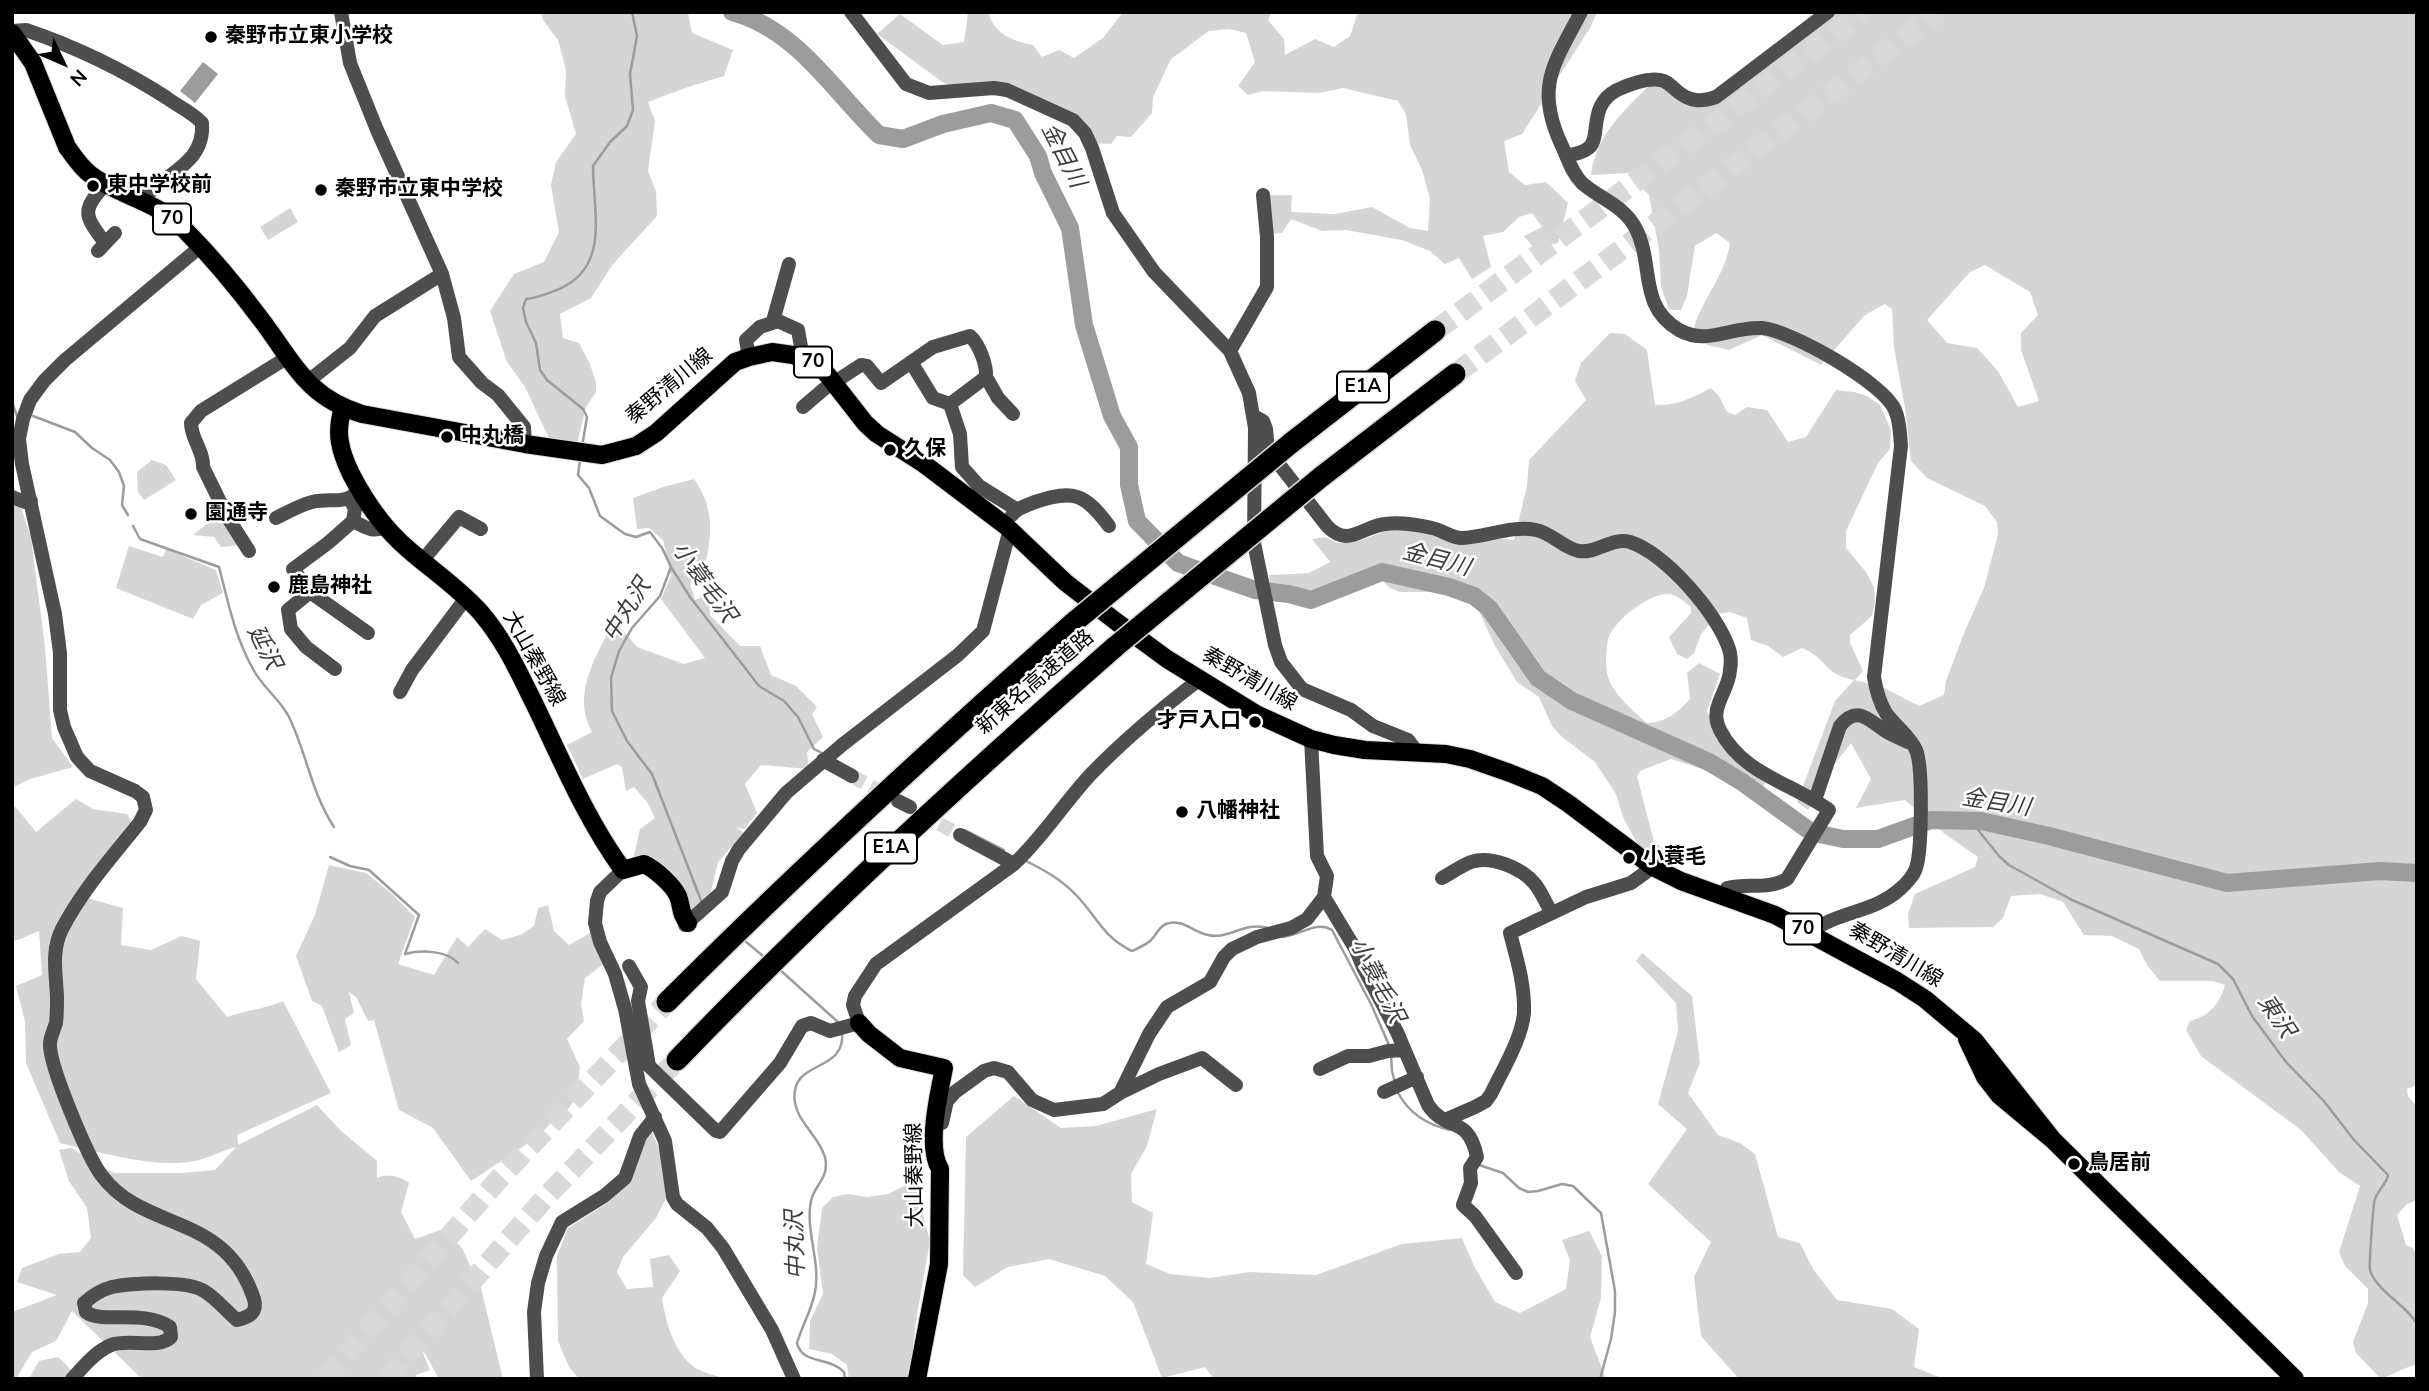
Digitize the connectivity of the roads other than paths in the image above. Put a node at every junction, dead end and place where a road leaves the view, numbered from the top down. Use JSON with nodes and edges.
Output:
{"nodes":[{"id":1,"x":341,"y":12,"type":"edge"},
{"id":2,"x":851,"y":12,"type":"edge"},
{"id":3,"x":1581,"y":12,"type":"edge"},
{"id":4,"x":1828,"y":12,"type":"edge"},
{"id":5,"x":12,"y":32,"type":"edge"},
{"id":6,"x":1567,"y":156,"type":"junction"},
{"id":7,"x":106,"y":184,"type":"junction"},
{"id":8,"x":1263,"y":195,"type":"dead end"},
{"id":9,"x":142,"y":200,"type":"junction"},
{"id":10,"x":106,"y":242,"type":"dead end"},
{"id":11,"x":200,"y":247,"type":"junction"},
{"id":12,"x":789,"y":264,"type":"dead end"},
{"id":13,"x":442,"y":274,"type":"junction"},
{"id":14,"x":773,"y":321,"type":"junction"},
{"id":15,"x":1435,"y":331,"type":"tunnel mouth"},
{"id":16,"x":1230,"y":351,"type":"junction"},
{"id":17,"x":288,"y":357,"type":"junction"},
{"id":18,"x":749,"y":357,"type":"junction"},
{"id":19,"x":803,"y":358,"type":"junction"},
{"id":20,"x":911,"y":362,"type":"junction"},
{"id":21,"x":1455,"y":374,"type":"tunnel mouth"},
{"id":22,"x":986,"y":377,"type":"junction"},
{"id":23,"x":307,"y":383,"type":"junction"},
{"id":24,"x":834,"y":384,"type":"junction"},
{"id":25,"x":950,"y":404,"type":"junction"},
{"id":26,"x":803,"y":407,"type":"dead end"},
{"id":27,"x":343,"y":408,"type":"junction"},
{"id":28,"x":1013,"y":414,"type":"dead end"},
{"id":29,"x":1254,"y":416,"type":"junction"},
{"id":30,"x":525,"y":444,"type":"junction"},
{"id":31,"x":355,"y":495,"type":"junction"},
{"id":32,"x":12,"y":497,"type":"edge"},
{"id":33,"x":31,"y":501,"type":"junction"},
{"id":34,"x":1016,"y":509,"type":"junction"},
{"id":35,"x":276,"y":518,"type":"dead end"},
{"id":36,"x":353,"y":521,"type":"junction"},
{"id":37,"x":1109,"y":526,"type":"dead end"},
{"id":38,"x":385,"y":527,"type":"junction"},
{"id":39,"x":1008,"y":527,"type":"junction"},
{"id":40,"x":481,"y":528,"type":"dead end"},
{"id":41,"x":249,"y":551,"type":"dead end"},
{"id":42,"x":422,"y":561,"type":"junction"},
{"id":43,"x":310,"y":592,"type":"junction"},
{"id":44,"x":466,"y":598,"type":"junction"},
{"id":45,"x":368,"y":633,"type":"dead end"},
{"id":46,"x":335,"y":669,"type":"dead end"},
{"id":47,"x":1200,"y":679,"type":"junction"},
{"id":48,"x":400,"y":692,"type":"dead end"},
{"id":49,"x":1311,"y":739,"type":"junction"},
{"id":50,"x":1912,"y":743,"type":"junction"},
{"id":51,"x":1417,"y":752,"type":"junction"},
{"id":52,"x":823,"y":761,"type":"junction"},
{"id":53,"x":852,"y":776,"type":"tunnel mouth"},
{"id":54,"x":1815,"y":800,"type":"junction"},
{"id":55,"x":960,"y":835,"type":"tunnel mouth"},
{"id":56,"x":1014,"y":864,"type":"junction"},
{"id":57,"x":1653,"y":867,"type":"junction"},
{"id":58,"x":623,"y":870,"type":"junction"},
{"id":59,"x":1442,"y":878,"type":"dead end"},
{"id":60,"x":1724,"y":896,"type":"junction"},
{"id":61,"x":1324,"y":897,"type":"junction"},
{"id":62,"x":1552,"y":913,"type":"junction"},
{"id":63,"x":687,"y":924,"type":"joint"},
{"id":64,"x":1810,"y":933,"type":"junction"},
{"id":65,"x":629,"y":966,"type":"dead end"},
{"id":66,"x":667,"y":1002,"type":"tunnel mouth"},
{"id":67,"x":847,"y":1026,"type":"junction"},
{"id":68,"x":1397,"y":1050,"type":"junction"},
{"id":69,"x":677,"y":1060,"type":"tunnel mouth"},
{"id":70,"x":1321,"y":1069,"type":"dead end"},
{"id":71,"x":1236,"y":1085,"type":"dead end"},
{"id":72,"x":1120,"y":1093,"type":"junction"},
{"id":73,"x":655,"y":1117,"type":"junction"},
{"id":74,"x":1449,"y":1126,"type":"junction"},
{"id":75,"x":940,"y":1169,"type":"junction"},
{"id":76,"x":1516,"y":1273,"type":"dead end"},
{"id":77,"x":72,"y":1379,"type":"edge"},
{"id":78,"x":537,"y":1379,"type":"edge"},
{"id":79,"x":794,"y":1379,"type":"edge"},
{"id":80,"x":917,"y":1379,"type":"edge"},
{"id":81,"x":2295,"y":1379,"type":"edge"}],
"edges":[{"from":1,"to":13,"type":"street"},
{"from":2,"to":16,"type":"street"},
{"from":3,"to":6,"type":"street"},
{"from":4,"to":6,"type":"street"},
{"from":5,"to":7,"type":"main road","number":"70"},
{"from":5,"to":9,"type":"street"},
{"from":6,"to":50,"type":"street"},
{"from":7,"to":9,"type":"main road","number":"70"},
{"from":7,"to":10,"type":"street"},
{"from":8,"to":16,"type":"street"},
{"from":9,"to":11,"type":"main road","number":"70"},
{"from":11,"to":17,"type":"main road","number":"70"},
{"from":11,"to":33,"type":"street"},
{"from":12,"to":14,"type":"street"},
{"from":13,"to":23,"type":"street"},
{"from":13,"to":30,"type":"street"},
{"from":14,"to":18,"type":"street"},
{"from":14,"to":19,"type":"street"},
{"from":15,"to":66,"type":"highway","name":"新東名高速道路","number":"E1A","bridge":true},
{"from":16,"to":29,"type":"street"},
{"from":17,"to":23,"type":"main road","number":"70"},
{"from":17,"to":41,"type":"street"},
{"from":18,"to":19,"type":"main road","name":"秦野清川線","number":"70"},
{"from":18,"to":30,"type":"main road","name":"秦野清川線","number":"70"},
{"from":19,"to":24,"type":"main road","name":"秦野清川線","number":"70"},
{"from":20,"to":22,"type":"street"},
{"from":20,"to":24,"type":"street"},
{"from":20,"to":25,"type":"street"},
{"from":21,"to":69,"type":"highway","name":"新東名高速道路","number":"E1A","bridge":true},
{"from":22,"to":25,"type":"street"},
{"from":22,"to":28,"type":"street"},
{"from":23,"to":27,"type":"main road","number":"70"},
{"from":24,"to":26,"type":"street"},
{"from":24,"to":39,"type":"main road","name":"秦野清川線","number":"70"},
{"from":25,"to":34,"type":"street"},
{"from":27,"to":30,"type":"main road","number":"70"},
{"from":27,"to":31,"type":"main road","name":"大山秦野線"},
{"from":29,"to":51,"type":"street"},
{"from":29,"to":54,"type":"street"},
{"from":31,"to":35,"type":"street"},
{"from":31,"to":36,"type":"street"},
{"from":31,"to":38,"type":"main road","name":"大山秦野線"},
{"from":32,"to":33,"type":"street"},
{"from":33,"to":77,"type":"street"},
{"from":34,"to":37,"type":"street"},
{"from":34,"to":39,"type":"street"},
{"from":36,"to":38,"type":"street"},
{"from":36,"to":43,"type":"street"},
{"from":38,"to":42,"type":"main road","name":"大山秦野線"},
{"from":39,"to":47,"type":"main road","name":"秦野清川線","number":"70"},
{"from":39,"to":52,"type":"street"},
{"from":40,"to":42,"type":"street"},
{"from":42,"to":44,"type":"main road","name":"大山秦野線"},
{"from":43,"to":45,"type":"street"},
{"from":43,"to":46,"type":"street"},
{"from":44,"to":48,"type":"street"},
{"from":44,"to":58,"type":"main road","name":"大山秦野線"},
{"from":47,"to":49,"type":"main road","name":"秦野清川線","number":"70"},
{"from":47,"to":56,"type":"street"},
{"from":49,"to":51,"type":"main road","name":"秦野清川線","number":"70"},
{"from":49,"to":61,"type":"street"},
{"from":50,"to":54,"type":"street"},
{"from":50,"to":64,"type":"street"},
{"from":51,"to":57,"type":"main road","name":"秦野清川線","number":"70"},
{"from":52,"to":53,"type":"street"},
{"from":52,"to":63,"type":"street"},
{"from":54,"to":60,"type":"street"},
{"from":55,"to":56,"type":"street"},
{"from":56,"to":67,"type":"street"},
{"from":57,"to":60,"type":"main road","name":"秦野清川線","number":"70"},
{"from":57,"to":62,"type":"street"},
{"from":58,"to":63,"type":"main road"},
{"from":58,"to":73,"type":"street"},
{"from":59,"to":62,"type":"street"},
{"from":60,"to":64,"type":"main road","name":"秦野清川線","number":"70"},
{"from":61,"to":68,"type":"street"},
{"from":61,"to":72,"type":"street"},
{"from":62,"to":74,"type":"street"},
{"from":64,"to":81,"type":"main road","name":"秦野清川線","number":"70"},
{"from":65,"to":67,"type":"street"},
{"from":67,"to":75,"type":"main road","name":"大山秦野線"},
{"from":68,"to":70,"type":"street"},
{"from":68,"to":74,"type":"street"},
{"from":71,"to":72,"type":"street"},
{"from":72,"to":75,"type":"street"},
{"from":73,"to":78,"type":"street"},
{"from":73,"to":79,"type":"street"},
{"from":74,"to":76,"type":"street"},
{"from":75,"to":80,"type":"main road","name":"大山秦野線"}]}
